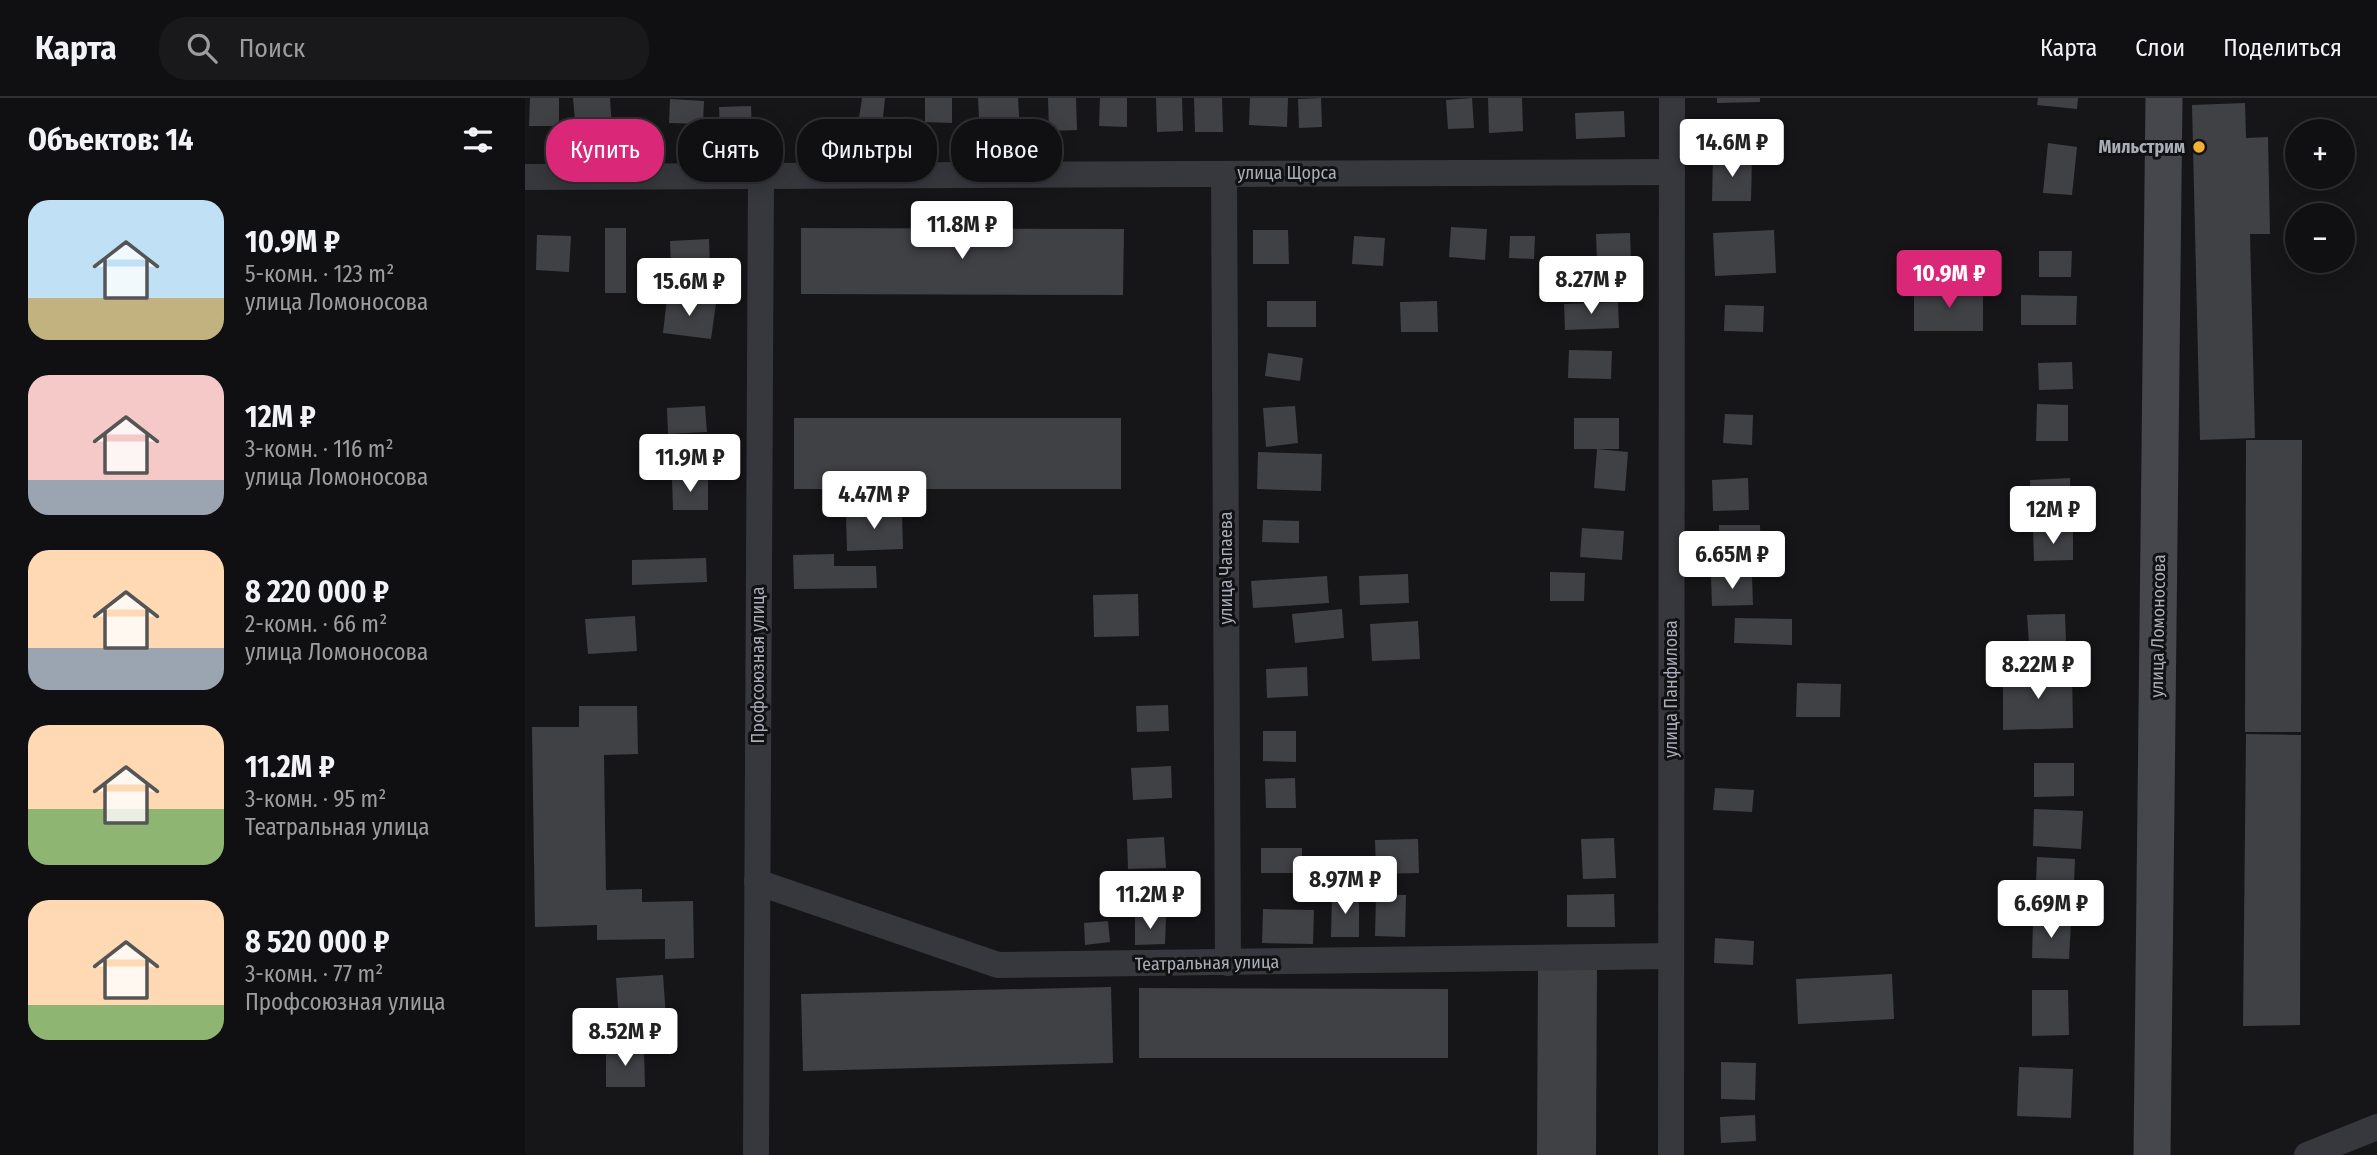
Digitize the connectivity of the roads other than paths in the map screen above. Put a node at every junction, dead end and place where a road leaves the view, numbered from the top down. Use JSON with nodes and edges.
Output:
{"nodes":[{"id":1,"x":1672,"y":98,"type":"edge"},
{"id":2,"x":2164,"y":98,"type":"edge"},
{"id":3,"x":1672,"y":172,"type":"junction"},
{"id":4,"x":1224,"y":174,"type":"junction"},
{"id":5,"x":678,"y":176,"type":"edge"},
{"id":6,"x":783,"y":176,"type":"edge"},
{"id":7,"x":525,"y":177,"type":"edge"},
{"id":8,"x":761,"y":182,"type":"edge"},
{"id":9,"x":757,"y":882,"type":"junction"},
{"id":10,"x":1671,"y":956,"type":"junction"},
{"id":11,"x":1228,"y":962,"type":"junction"},
{"id":12,"x":2377,"y":1127,"type":"edge"},
{"id":13,"x":756,"y":1155,"type":"edge"},
{"id":14,"x":1671,"y":1155,"type":"edge"},
{"id":15,"x":2152,"y":1155,"type":"edge"},
{"id":16,"x":2307,"y":1155,"type":"edge"}],
"edges":[{"from":1,"to":3,"type":"street","name":"улица Панфилова"},
{"from":2,"to":15,"type":"street","name":"улица Ломоносова"},
{"from":3,"to":4,"type":"street","name":"улица Щорса"},
{"from":3,"to":10,"type":"street","name":"улица Панфилова"},
{"from":4,"to":6,"type":"street","name":"улица Щорса"},
{"from":4,"to":11,"type":"street","name":"улица Чапаева"},
{"from":5,"to":7,"type":"street","name":"улица Щорса"},
{"from":8,"to":9,"type":"street","name":"Профсоюзная улица"},
{"from":9,"to":11,"type":"street","name":"Театральная улица"},
{"from":9,"to":13,"type":"street","name":"Профсоюзная улица"},
{"from":10,"to":11,"type":"street","name":"Театральная улица"},
{"from":10,"to":14,"type":"street","name":"улица Панфилова"},
{"from":12,"to":16,"type":"street"}]}
